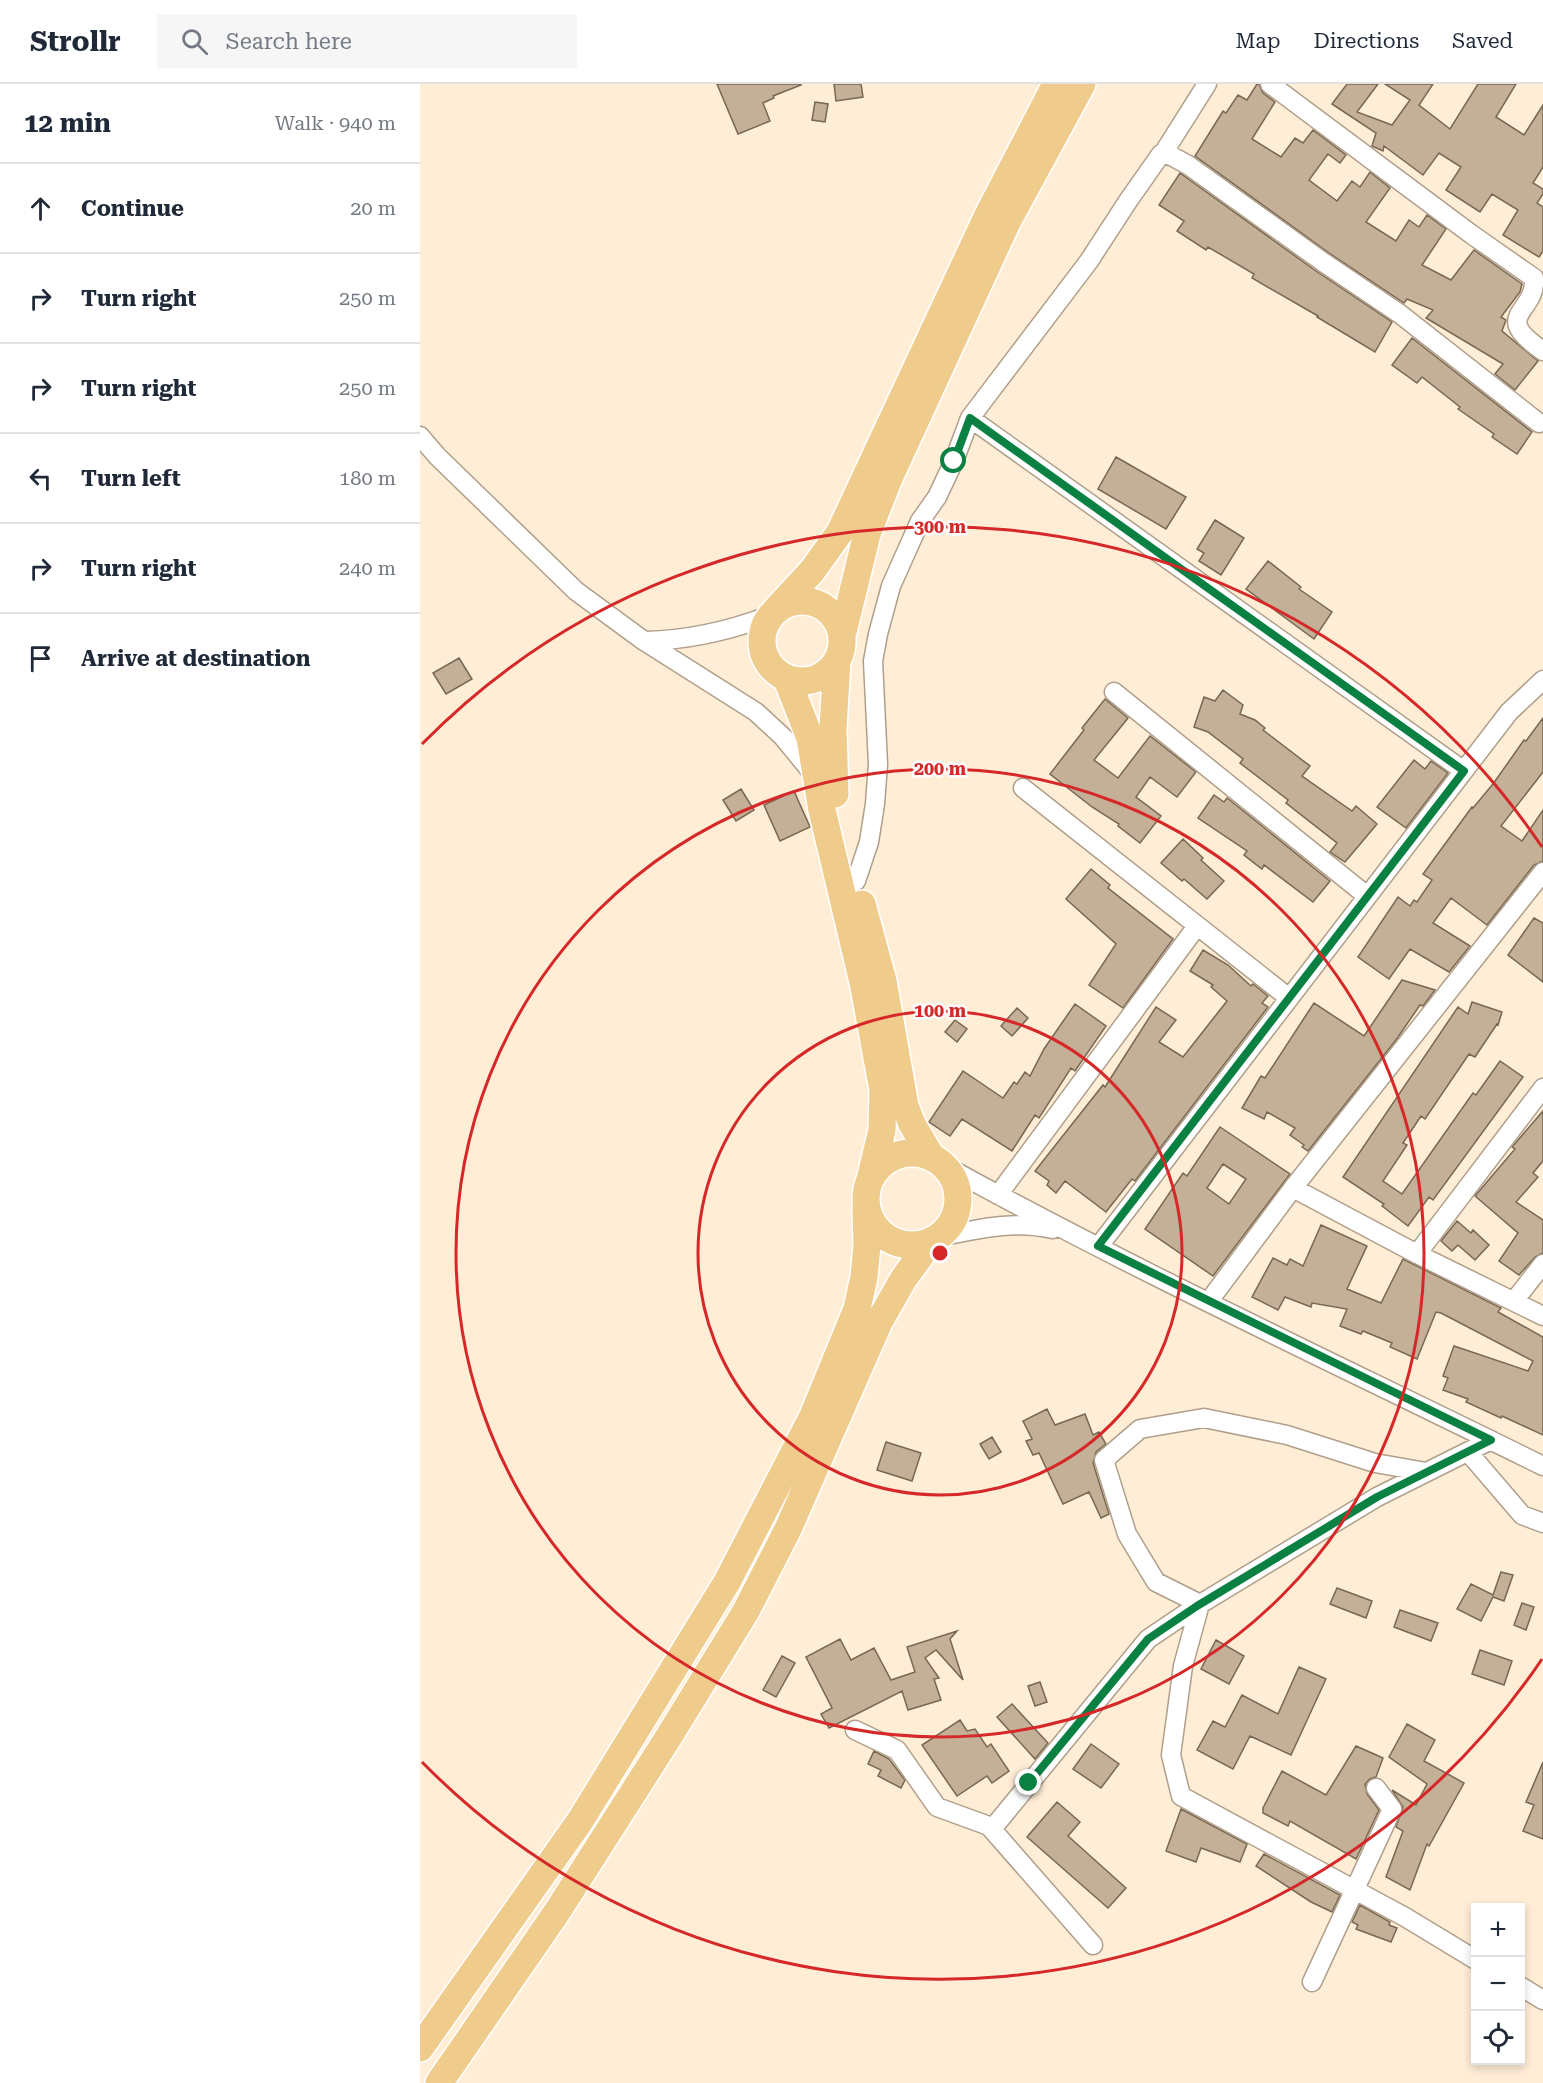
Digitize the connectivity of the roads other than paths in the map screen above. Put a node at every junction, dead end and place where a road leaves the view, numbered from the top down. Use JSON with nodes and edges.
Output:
{"nodes":[{"id":1,"x":1056,"y":84,"type":"edge"},
{"id":2,"x":1082,"y":84,"type":"edge"},
{"id":3,"x":1207,"y":84,"type":"edge"},
{"id":4,"x":1270,"y":84,"type":"edge"},
{"id":5,"x":1164,"y":153,"type":"junction"},
{"id":6,"x":1543,"y":351,"type":"edge"},
{"id":7,"x":970,"y":418,"type":"junction"},
{"id":8,"x":1539,"y":423,"type":"dead end"},
{"id":9,"x":420,"y":436,"type":"edge"},
{"id":10,"x":773,"y":612,"type":"junction"},
{"id":11,"x":644,"y":640,"type":"junction"},
{"id":12,"x":839,"y":648,"type":"junction"},
{"id":13,"x":787,"y":679,"type":"junction"},
{"id":14,"x":1539,"y":690,"type":"edge"},
{"id":15,"x":1114,"y":692,"type":"dead end"},
{"id":16,"x":1464,"y":771,"type":"junction"},
{"id":17,"x":818,"y":780,"type":"junction"},
{"id":18,"x":1023,"y":788,"type":"dead end"},
{"id":19,"x":1543,"y":872,"type":"edge"},
{"id":20,"x":856,"y":881,"type":"junction"},
{"id":21,"x":1367,"y":896,"type":"junction"},
{"id":22,"x":1197,"y":926,"type":"junction"},
{"id":23,"x":1289,"y":998,"type":"junction"},
{"id":24,"x":1543,"y":1088,"type":"edge"},
{"id":25,"x":935,"y":1160,"type":"junction"},
{"id":26,"x":870,"y":1180,"type":"junction"},
{"id":27,"x":1293,"y":1188,"type":"junction"},
{"id":28,"x":999,"y":1195,"type":"junction"},
{"id":29,"x":866,"y":1208,"type":"junction"},
{"id":30,"x":1078,"y":1235,"type":"junction"},
{"id":31,"x":935,"y":1239,"type":"junction"},
{"id":32,"x":1098,"y":1246,"type":"junction"},
{"id":33,"x":1417,"y":1254,"type":"junction"},
{"id":34,"x":1543,"y":1264,"type":"edge"},
{"id":35,"x":1209,"y":1301,"type":"junction"},
{"id":36,"x":1514,"y":1301,"type":"junction"},
{"id":37,"x":1543,"y":1316,"type":"edge"},
{"id":38,"x":1491,"y":1440,"type":"junction"},
{"id":39,"x":1468,"y":1452,"type":"junction"},
{"id":40,"x":1543,"y":1466,"type":"edge"},
{"id":41,"x":1426,"y":1472,"type":"junction"},
{"id":42,"x":1543,"y":1523,"type":"edge"},
{"id":43,"x":1200,"y":1604,"type":"junction"},
{"id":44,"x":855,"y":1730,"type":"dead end"},
{"id":45,"x":1376,"y":1788,"type":"dead end"},
{"id":46,"x":992,"y":1829,"type":"junction"},
{"id":47,"x":1354,"y":1890,"type":"junction"},
{"id":48,"x":1093,"y":1945,"type":"dead end"},
{"id":49,"x":1471,"y":1957,"type":"edge"},
{"id":50,"x":1312,"y":1982,"type":"dead end"},
{"id":51,"x":1525,"y":1989,"type":"edge"},
{"id":52,"x":1543,"y":2000,"type":"edge"},
{"id":53,"x":420,"y":2048,"type":"edge"},
{"id":54,"x":439,"y":2083,"type":"edge"}],
"edges":[{"from":1,"to":10,"type":"highway"},
{"from":2,"to":12,"type":"highway"},
{"from":3,"to":5,"type":"street"},
{"from":4,"to":6,"type":"street"},
{"from":5,"to":7,"type":"street"},
{"from":5,"to":8,"type":"street"},
{"from":7,"to":16,"type":"street"},
{"from":7,"to":20,"type":"street"},
{"from":9,"to":11,"type":"street"},
{"from":10,"to":11,"type":"street"},
{"from":10,"to":12,"type":"highway"},
{"from":10,"to":13,"type":"highway"},
{"from":11,"to":17,"type":"street"},
{"from":12,"to":13,"type":"highway"},
{"from":12,"to":20,"type":"highway"},
{"from":13,"to":17,"type":"highway"},
{"from":14,"to":16,"type":"street"},
{"from":15,"to":21,"type":"street"},
{"from":16,"to":21,"type":"street"},
{"from":17,"to":26,"type":"highway"},
{"from":18,"to":22,"type":"street"},
{"from":19,"to":27,"type":"street"},
{"from":20,"to":25,"type":"highway"},
{"from":21,"to":23,"type":"street"},
{"from":22,"to":23,"type":"street"},
{"from":22,"to":28,"type":"street"},
{"from":23,"to":32,"type":"street"},
{"from":24,"to":33,"type":"street"},
{"from":25,"to":26,"type":"highway"},
{"from":25,"to":28,"type":"street"},
{"from":25,"to":31,"type":"highway"},
{"from":26,"to":29,"type":"highway"},
{"from":27,"to":33,"type":"street"},
{"from":27,"to":35,"type":"street"},
{"from":28,"to":30,"type":"street"},
{"from":29,"to":31,"type":"highway"},
{"from":29,"to":53,"type":"highway"},
{"from":30,"to":31,"type":"street"},
{"from":30,"to":32,"type":"street"},
{"from":31,"to":54,"type":"highway"},
{"from":32,"to":35,"type":"street"},
{"from":33,"to":36,"type":"street"},
{"from":34,"to":36,"type":"street"},
{"from":35,"to":38,"type":"street"},
{"from":36,"to":37,"type":"street"},
{"from":38,"to":39,"type":"street"},
{"from":38,"to":40,"type":"street"},
{"from":39,"to":41,"type":"street"},
{"from":39,"to":42,"type":"street"},
{"from":41,"to":43,"type":"street"},
{"from":41,"to":43,"type":"street"},
{"from":43,"to":46,"type":"street"},
{"from":43,"to":47,"type":"street"},
{"from":44,"to":46,"type":"street"},
{"from":45,"to":47,"type":"street"},
{"from":46,"to":48,"type":"street"},
{"from":47,"to":49,"type":"street"},
{"from":47,"to":50,"type":"street"},
{"from":51,"to":52,"type":"street"}]}
